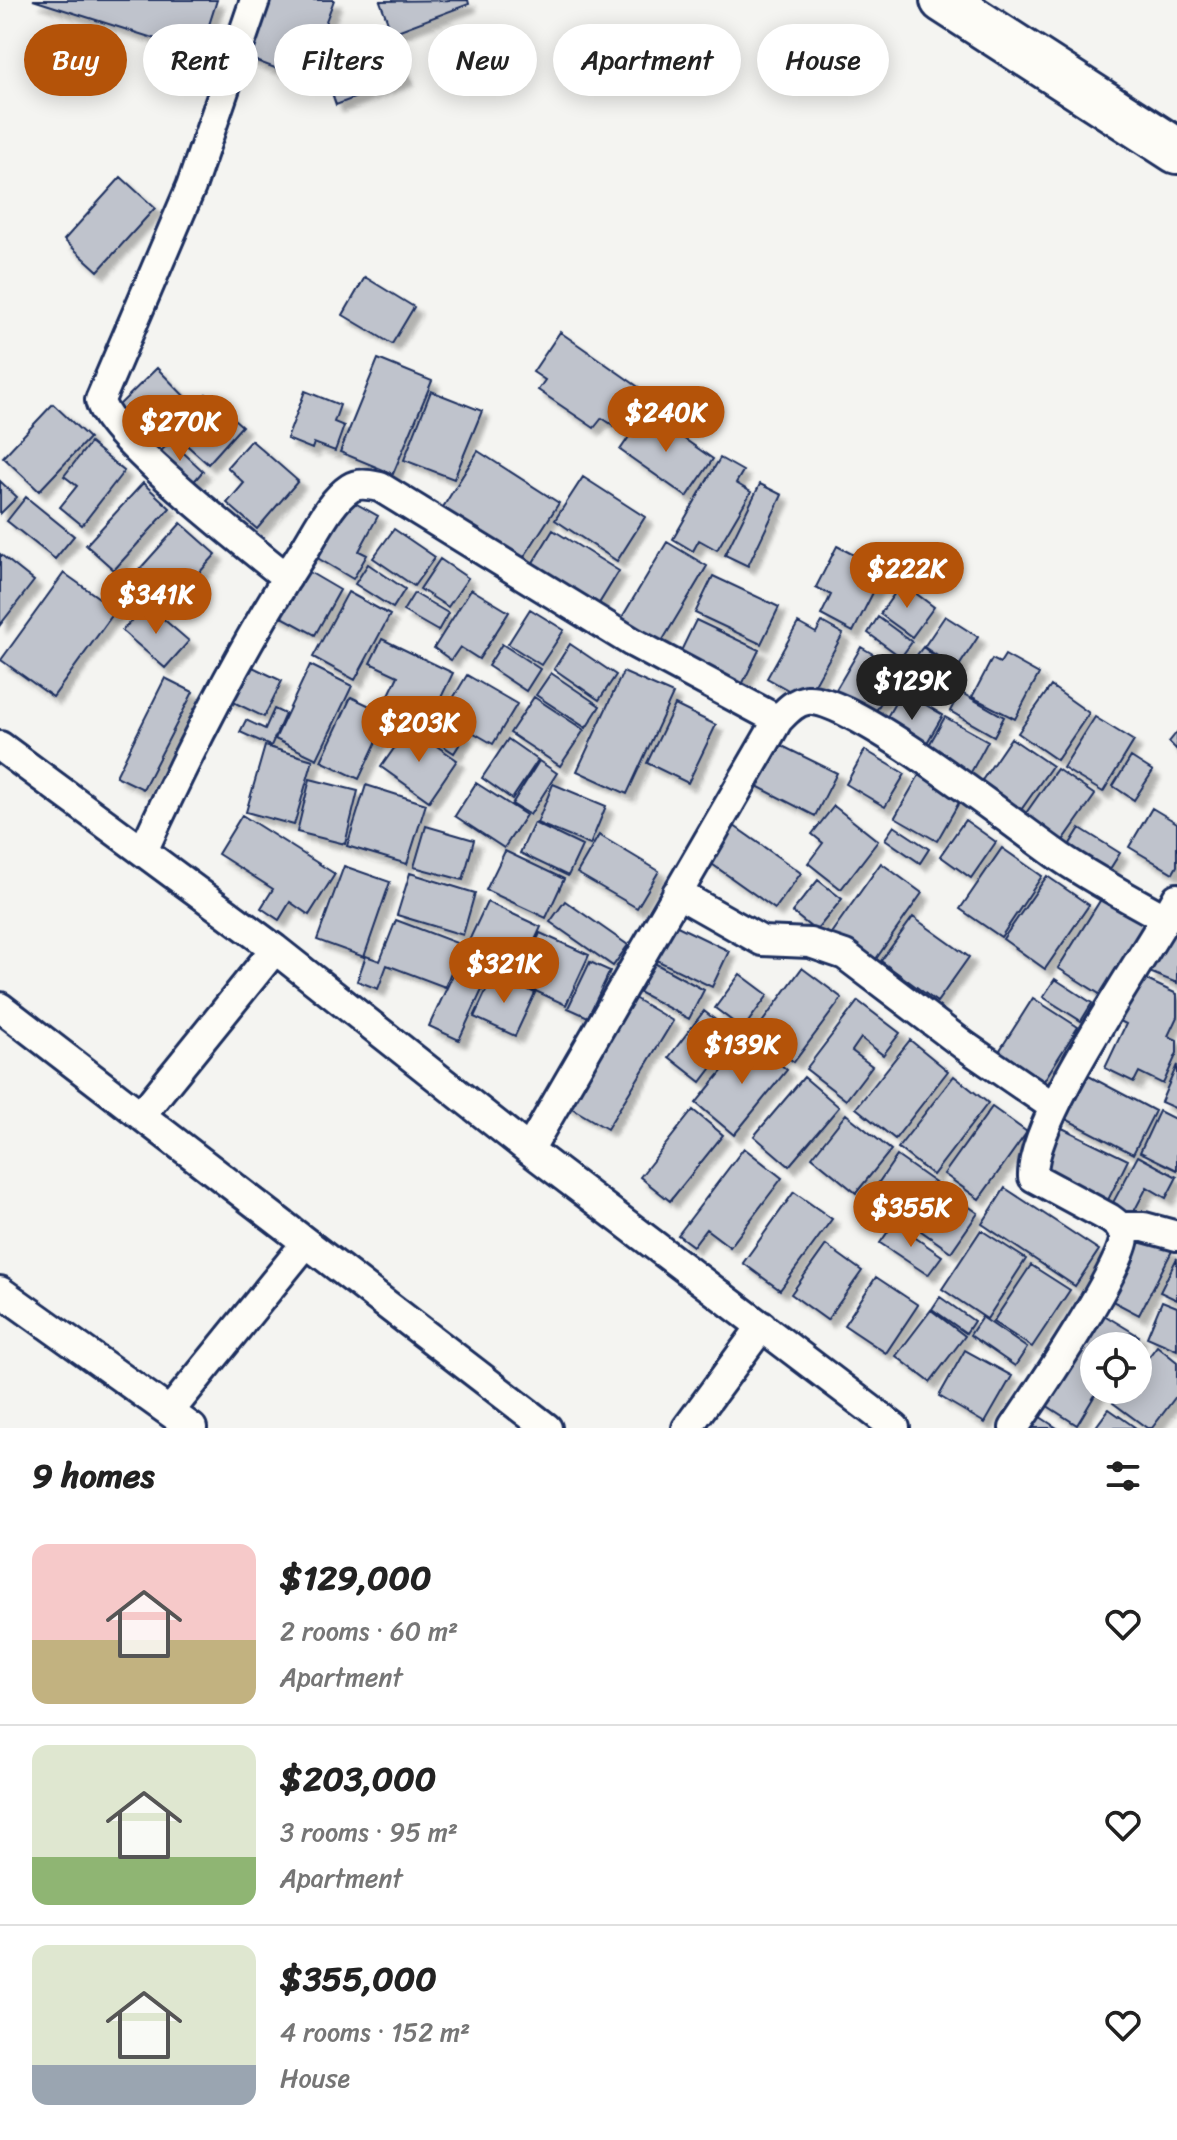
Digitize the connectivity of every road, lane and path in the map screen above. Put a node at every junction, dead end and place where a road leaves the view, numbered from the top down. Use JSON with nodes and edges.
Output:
{"nodes":[{"id":1,"x":255,"y":0,"type":"edge"},
{"id":2,"x":943,"y":0,"type":"edge"},
{"id":3,"x":1177,"y":151,"type":"edge"},
{"id":4,"x":287,"y":578,"type":"junction"},
{"id":5,"x":778,"y":720,"type":"junction"},
{"id":6,"x":0,"y":746,"type":"edge"},
{"id":7,"x":144,"y":849,"type":"junction"},
{"id":8,"x":677,"y":893,"type":"junction"},
{"id":9,"x":1171,"y":909,"type":"edge"},
{"id":10,"x":275,"y":949,"type":"junction"},
{"id":11,"x":0,"y":1007,"type":"edge"},
{"id":12,"x":1054,"y":1107,"type":"junction"},
{"id":13,"x":141,"y":1115,"type":"junction"},
{"id":14,"x":529,"y":1150,"type":"junction"},
{"id":15,"x":1120,"y":1227,"type":"junction"},
{"id":16,"x":1177,"y":1236,"type":"edge"},
{"id":17,"x":306,"y":1243,"type":"junction"},
{"id":18,"x":0,"y":1291,"type":"edge"},
{"id":19,"x":762,"y":1326,"type":"junction"},
{"id":20,"x":181,"y":1420,"type":"edge"},
{"id":21,"x":547,"y":1428,"type":"edge"},
{"id":22,"x":687,"y":1428,"type":"edge"},
{"id":23,"x":895,"y":1428,"type":"edge"},
{"id":24,"x":1014,"y":1428,"type":"edge"}],
"edges":[{"from":1,"to":4,"type":"street"},
{"from":2,"to":3,"type":"highway"},
{"from":4,"to":5,"type":"street"},
{"from":4,"to":7,"type":"street"},
{"from":5,"to":8,"type":"street"},
{"from":5,"to":9,"type":"street"},
{"from":6,"to":7,"type":"street"},
{"from":7,"to":10,"type":"street"},
{"from":8,"to":12,"type":"street"},
{"from":8,"to":14,"type":"street"},
{"from":9,"to":12,"type":"street"},
{"from":10,"to":13,"type":"street"},
{"from":10,"to":14,"type":"street"},
{"from":11,"to":13,"type":"street"},
{"from":12,"to":15,"type":"street"},
{"from":13,"to":17,"type":"street"},
{"from":14,"to":19,"type":"street"},
{"from":15,"to":16,"type":"street"},
{"from":15,"to":24,"type":"street"},
{"from":17,"to":20,"type":"street"},
{"from":17,"to":21,"type":"street"},
{"from":18,"to":20,"type":"street"},
{"from":19,"to":22,"type":"street"},
{"from":19,"to":23,"type":"street"}]}
